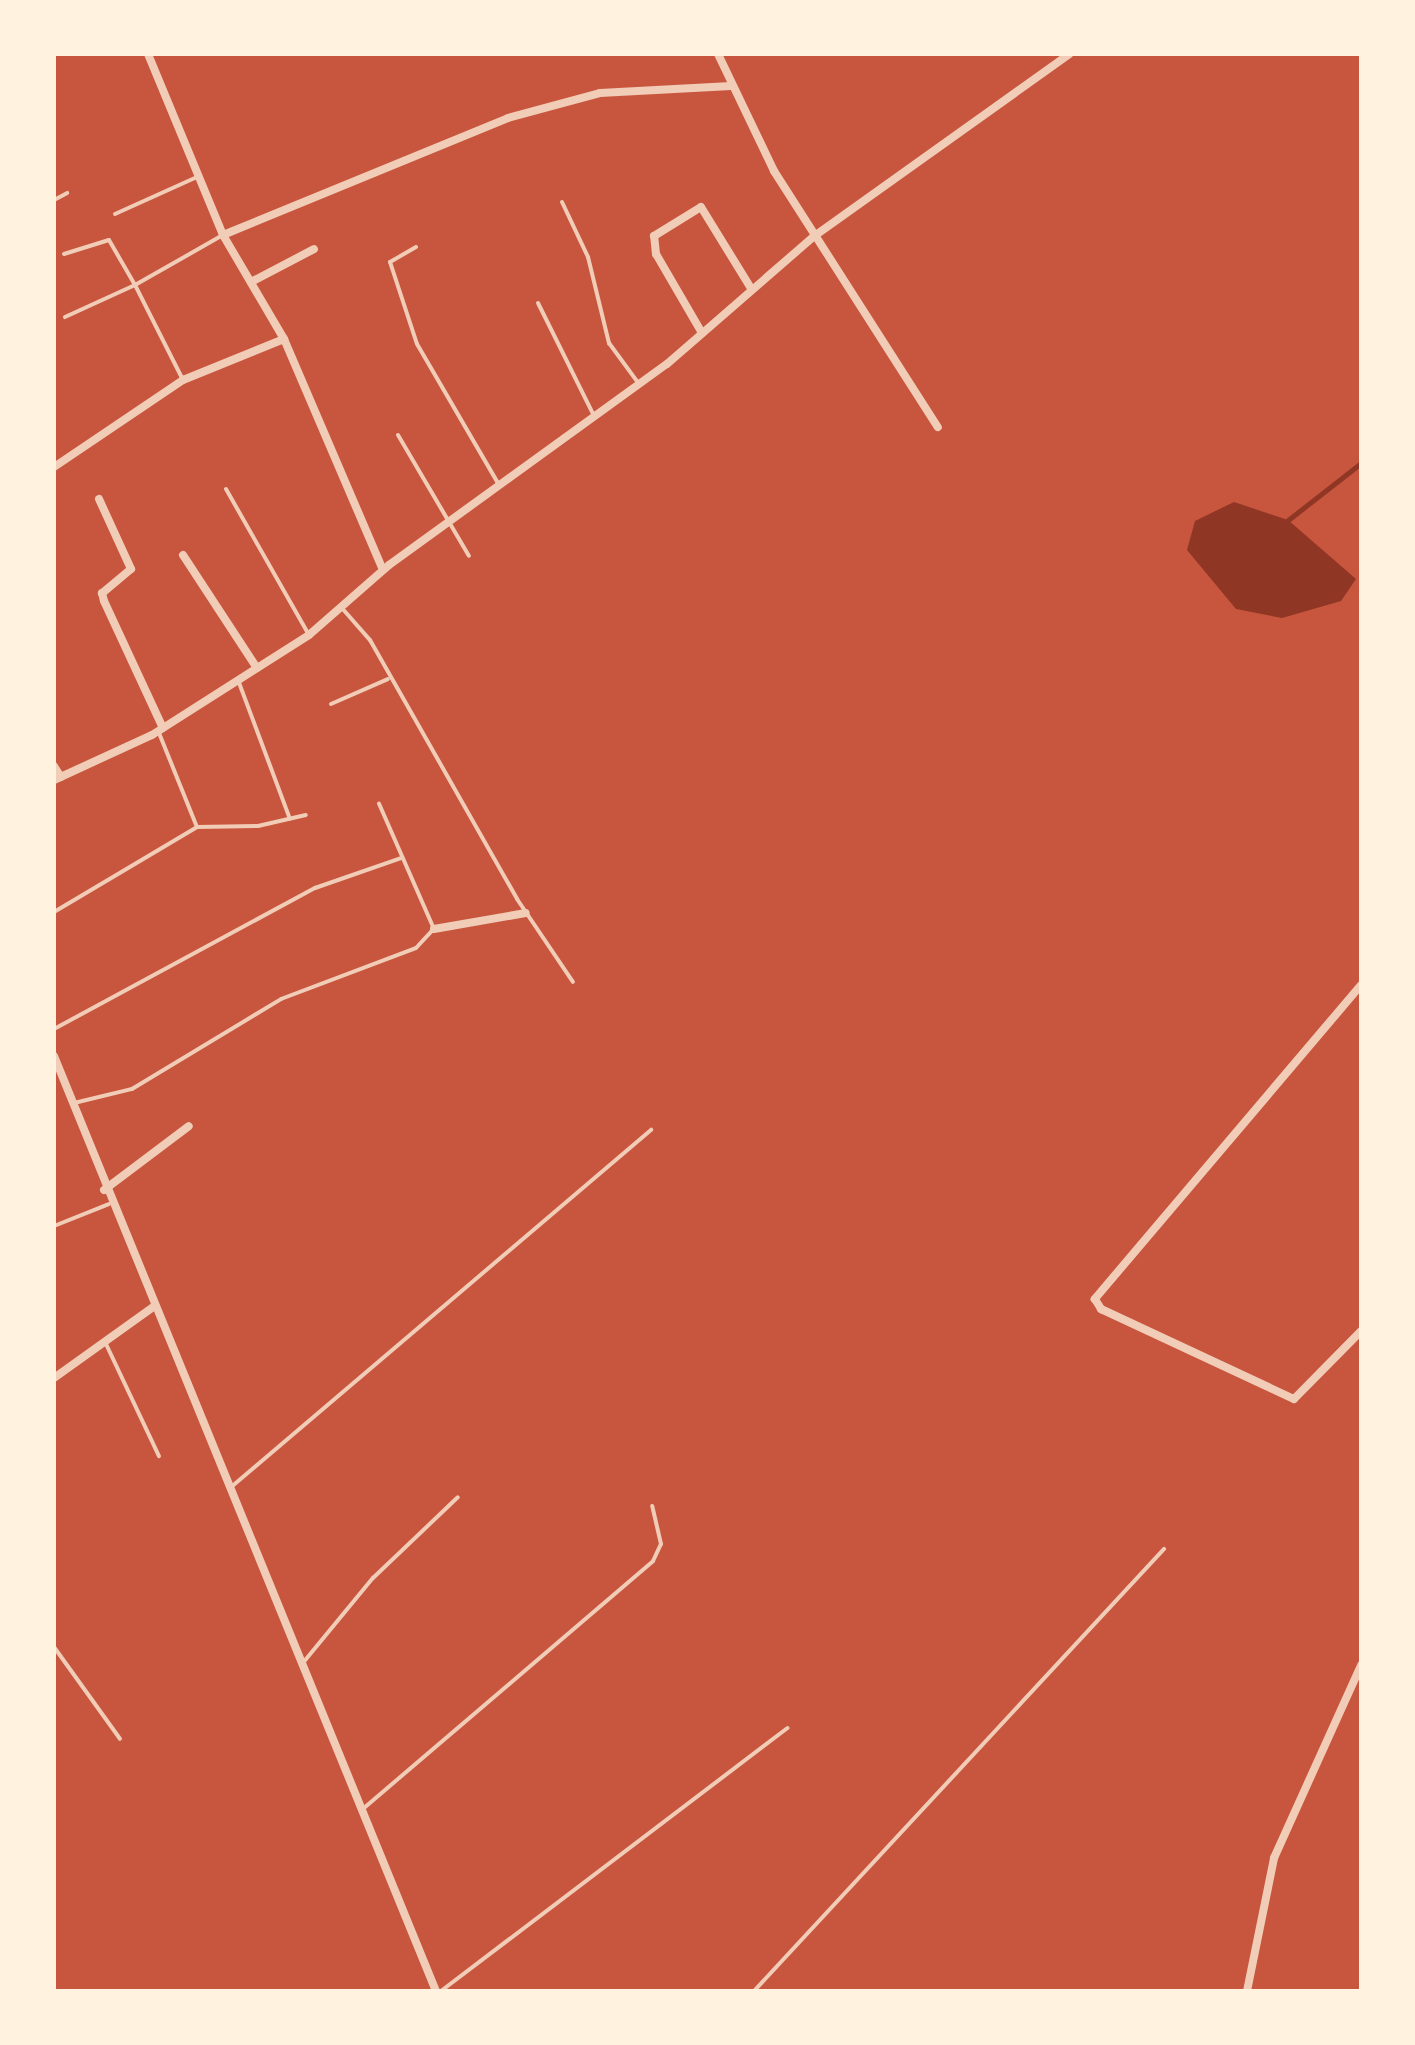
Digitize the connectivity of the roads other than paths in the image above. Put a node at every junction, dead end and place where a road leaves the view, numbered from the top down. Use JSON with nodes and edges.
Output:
{"nodes":[{"id":1,"x":148,"y":54,"type":"edge"},
{"id":2,"x":718,"y":54,"type":"edge"},
{"id":3,"x":1070,"y":54,"type":"edge"},
{"id":4,"x":731,"y":86,"type":"junction"},
{"id":5,"x":199,"y":176,"type":"junction"},
{"id":6,"x":67,"y":193,"type":"dead end"},
{"id":7,"x":54,"y":200,"type":"edge"},
{"id":8,"x":562,"y":202,"type":"dead end"},
{"id":9,"x":115,"y":214,"type":"dead end"},
{"id":10,"x":223,"y":235,"type":"junction"},
{"id":11,"x":813,"y":237,"type":"junction"},
{"id":12,"x":416,"y":247,"type":"dead end"},
{"id":13,"x":314,"y":249,"type":"dead end"},
{"id":14,"x":64,"y":254,"type":"dead end"},
{"id":15,"x":251,"y":282,"type":"junction"},
{"id":16,"x":135,"y":285,"type":"junction"},
{"id":17,"x":752,"y":290,"type":"junction"},
{"id":18,"x":538,"y":303,"type":"dead end"},
{"id":19,"x":65,"y":317,"type":"dead end"},
{"id":20,"x":702,"y":333,"type":"junction"},
{"id":21,"x":284,"y":339,"type":"junction"},
{"id":22,"x":183,"y":380,"type":"junction"},
{"id":23,"x":639,"y":384,"type":"junction"},
{"id":24,"x":594,"y":416,"type":"junction"},
{"id":25,"x":938,"y":427,"type":"dead end"},
{"id":26,"x":398,"y":435,"type":"dead end"},
{"id":27,"x":54,"y":467,"type":"edge"},
{"id":28,"x":499,"y":485,"type":"junction"},
{"id":29,"x":226,"y":489,"type":"dead end"},
{"id":30,"x":99,"y":499,"type":"dead end"},
{"id":31,"x":445,"y":524,"type":"junction"},
{"id":32,"x":183,"y":555,"type":"dead end"},
{"id":33,"x":469,"y":556,"type":"dead end"},
{"id":34,"x":383,"y":570,"type":"junction"},
{"id":35,"x":341,"y":607,"type":"junction"},
{"id":36,"x":309,"y":635,"type":"junction"},
{"id":37,"x":257,"y":668,"type":"junction"},
{"id":38,"x":388,"y":679,"type":"junction"},
{"id":39,"x":238,"y":680,"type":"junction"},
{"id":40,"x":331,"y":704,"type":"dead end"},
{"id":41,"x":160,"y":729,"type":"junction"},
{"id":42,"x":54,"y":766,"type":"edge"},
{"id":43,"x":57,"y":778,"type":"edge"},
{"id":44,"x":379,"y":804,"type":"dead end"},
{"id":45,"x":306,"y":815,"type":"dead end"},
{"id":46,"x":290,"y":819,"type":"junction"},
{"id":47,"x":197,"y":827,"type":"junction"},
{"id":48,"x":401,"y":858,"type":"junction"},
{"id":49,"x":54,"y":912,"type":"edge"},
{"id":50,"x":526,"y":913,"type":"junction"},
{"id":51,"x":434,"y":929,"type":"junction"},
{"id":52,"x":573,"y":982,"type":"dead end"},
{"id":53,"x":1361,"y":985,"type":"edge"},
{"id":54,"x":54,"y":1029,"type":"edge"},
{"id":55,"x":54,"y":1056,"type":"edge"},
{"id":56,"x":72,"y":1103,"type":"junction"},
{"id":57,"x":189,"y":1126,"type":"dead end"},
{"id":58,"x":651,"y":1130,"type":"dead end"},
{"id":59,"x":104,"y":1190,"type":"junction"},
{"id":60,"x":109,"y":1204,"type":"junction"},
{"id":61,"x":54,"y":1226,"type":"edge"},
{"id":62,"x":153,"y":1307,"type":"junction"},
{"id":63,"x":1361,"y":1331,"type":"edge"},
{"id":64,"x":105,"y":1341,"type":"junction"},
{"id":65,"x":54,"y":1378,"type":"edge"},
{"id":66,"x":159,"y":1456,"type":"dead end"},
{"id":67,"x":228,"y":1489,"type":"junction"},
{"id":68,"x":458,"y":1497,"type":"dead end"},
{"id":69,"x":652,"y":1506,"type":"dead end"},
{"id":70,"x":1164,"y":1549,"type":"dead end"},
{"id":71,"x":54,"y":1647,"type":"edge"},
{"id":72,"x":1361,"y":1665,"type":"edge"},
{"id":73,"x":300,"y":1666,"type":"junction"},
{"id":74,"x":787,"y":1728,"type":"dead end"},
{"id":75,"x":120,"y":1739,"type":"dead end"},
{"id":76,"x":359,"y":1813,"type":"junction"},
{"id":77,"x":438,"y":1991,"type":"edge"},
{"id":78,"x":754,"y":1991,"type":"edge"},
{"id":79,"x":1247,"y":1991,"type":"edge"}],
"edges":[{"from":1,"to":5,"type":"street"},
{"from":2,"to":4,"type":"street"},
{"from":3,"to":11,"type":"street"},
{"from":4,"to":10,"type":"street"},
{"from":4,"to":11,"type":"street"},
{"from":5,"to":9,"type":"lane"},
{"from":5,"to":10,"type":"street"},
{"from":6,"to":7,"type":"lane"},
{"from":8,"to":23,"type":"lane"},
{"from":10,"to":15,"type":"street"},
{"from":10,"to":16,"type":"lane"},
{"from":11,"to":17,"type":"street"},
{"from":11,"to":25,"type":"street"},
{"from":12,"to":28,"type":"lane"},
{"from":13,"to":15,"type":"street"},
{"from":14,"to":16,"type":"lane"},
{"from":15,"to":21,"type":"street"},
{"from":16,"to":19,"type":"lane"},
{"from":16,"to":22,"type":"lane"},
{"from":17,"to":20,"type":"street"},
{"from":17,"to":20,"type":"street"},
{"from":18,"to":24,"type":"lane"},
{"from":20,"to":23,"type":"street"},
{"from":21,"to":22,"type":"street"},
{"from":21,"to":34,"type":"street"},
{"from":22,"to":27,"type":"street"},
{"from":23,"to":24,"type":"street"},
{"from":24,"to":28,"type":"street"},
{"from":26,"to":31,"type":"lane"},
{"from":28,"to":31,"type":"street"},
{"from":29,"to":36,"type":"lane"},
{"from":30,"to":41,"type":"street"},
{"from":31,"to":33,"type":"lane"},
{"from":31,"to":34,"type":"street"},
{"from":32,"to":37,"type":"street"},
{"from":34,"to":35,"type":"street"},
{"from":35,"to":36,"type":"street"},
{"from":35,"to":38,"type":"lane"},
{"from":36,"to":37,"type":"street"},
{"from":37,"to":39,"type":"street"},
{"from":38,"to":40,"type":"lane"},
{"from":38,"to":50,"type":"lane"},
{"from":39,"to":41,"type":"street"},
{"from":39,"to":46,"type":"lane"},
{"from":41,"to":43,"type":"street"},
{"from":41,"to":47,"type":"lane"},
{"from":42,"to":43,"type":"street"},
{"from":44,"to":48,"type":"lane"},
{"from":45,"to":46,"type":"lane"},
{"from":46,"to":47,"type":"lane"},
{"from":47,"to":49,"type":"lane"},
{"from":48,"to":51,"type":"lane"},
{"from":48,"to":54,"type":"lane"},
{"from":50,"to":51,"type":"street"},
{"from":50,"to":52,"type":"lane"},
{"from":51,"to":56,"type":"lane"},
{"from":53,"to":63,"type":"street"},
{"from":55,"to":56,"type":"street"},
{"from":56,"to":59,"type":"street"},
{"from":57,"to":59,"type":"street"},
{"from":58,"to":67,"type":"lane"},
{"from":59,"to":60,"type":"street"},
{"from":60,"to":61,"type":"lane"},
{"from":60,"to":62,"type":"street"},
{"from":62,"to":64,"type":"street"},
{"from":62,"to":67,"type":"street"},
{"from":64,"to":65,"type":"street"},
{"from":64,"to":66,"type":"lane"},
{"from":67,"to":73,"type":"street"},
{"from":68,"to":73,"type":"lane"},
{"from":69,"to":76,"type":"lane"},
{"from":70,"to":78,"type":"lane"},
{"from":71,"to":75,"type":"lane"},
{"from":72,"to":79,"type":"street"},
{"from":73,"to":76,"type":"street"},
{"from":74,"to":77,"type":"lane"},
{"from":76,"to":77,"type":"street"}]}
